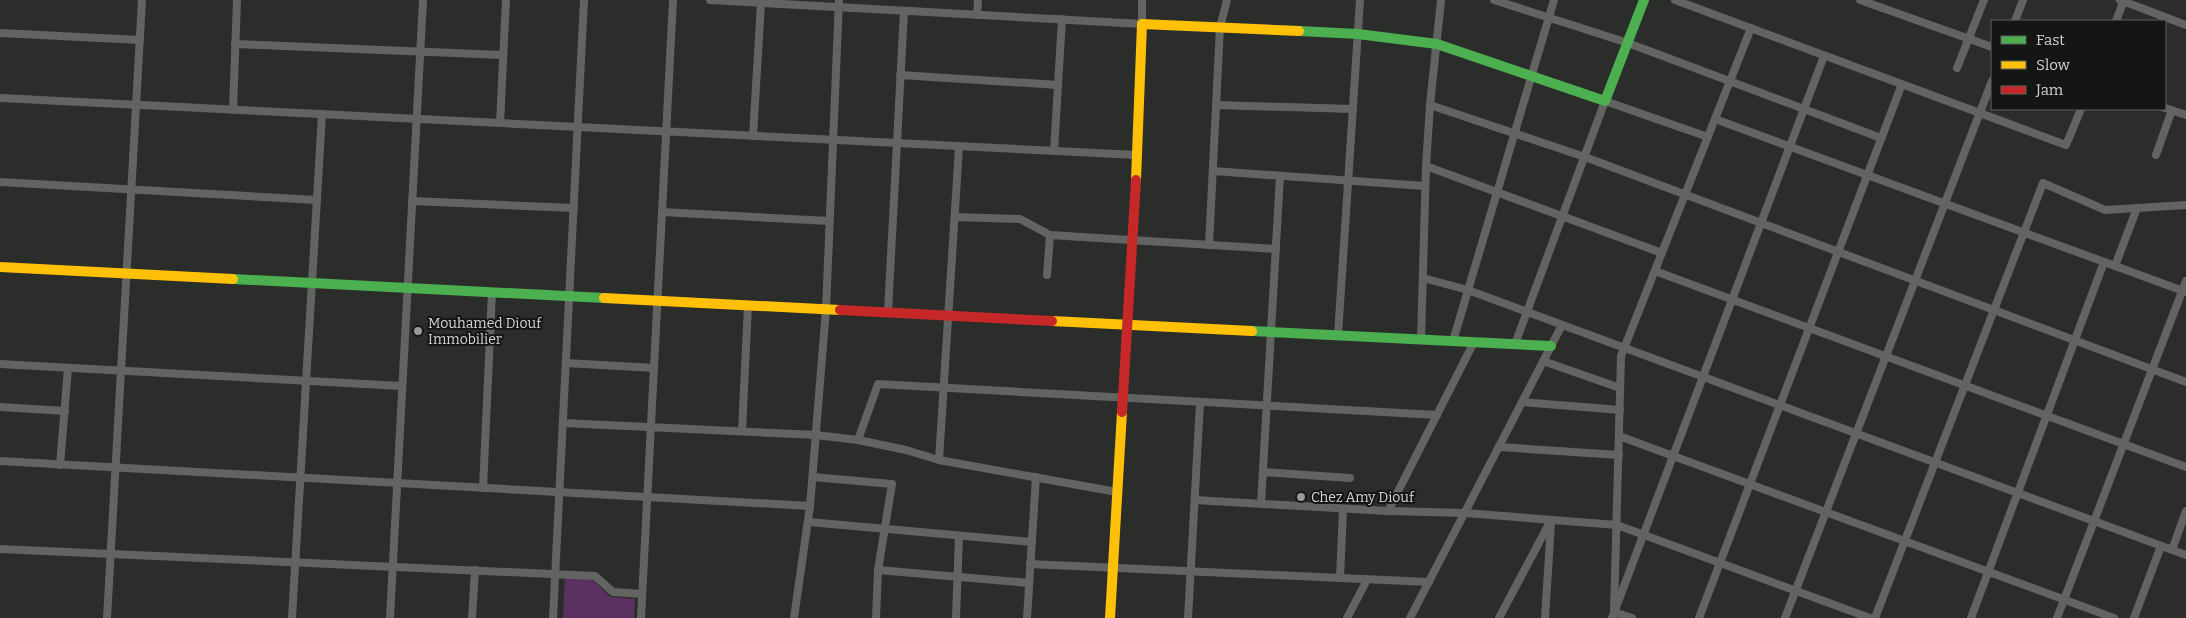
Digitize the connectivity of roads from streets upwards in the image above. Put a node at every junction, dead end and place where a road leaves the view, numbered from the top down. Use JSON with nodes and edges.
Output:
{"nodes":[{"id":1,"x":142,"y":0,"type":"edge"},
{"id":2,"x":236,"y":0,"type":"edge"},
{"id":3,"x":422,"y":0,"type":"edge"},
{"id":4,"x":506,"y":0,"type":"edge"},
{"id":5,"x":584,"y":0,"type":"edge"},
{"id":6,"x":673,"y":0,"type":"edge"},
{"id":7,"x":710,"y":0,"type":"edge"},
{"id":8,"x":830,"y":0,"type":"edge"},
{"id":9,"x":978,"y":0,"type":"edge"},
{"id":10,"x":1142,"y":0,"type":"edge"},
{"id":11,"x":1227,"y":0,"type":"edge"},
{"id":12,"x":1360,"y":0,"type":"edge"},
{"id":13,"x":1441,"y":0,"type":"edge"},
{"id":14,"x":1494,"y":0,"type":"edge"},
{"id":15,"x":1554,"y":0,"type":"edge"},
{"id":16,"x":1644,"y":0,"type":"edge"},
{"id":17,"x":1675,"y":0,"type":"edge"},
{"id":18,"x":1860,"y":0,"type":"edge"},
{"id":19,"x":1984,"y":0,"type":"edge"},
{"id":20,"x":2024,"y":0,"type":"edge"},
{"id":21,"x":2122,"y":0,"type":"edge"},
{"id":22,"x":761,"y":3,"type":"junction"},
{"id":23,"x":838,"y":4,"type":"edge"},
{"id":24,"x":904,"y":11,"type":"junction"},
{"id":25,"x":977,"y":15,"type":"junction"},
{"id":26,"x":1549,"y":18,"type":"junction"},
{"id":27,"x":1062,"y":20,"type":"junction"},
{"id":28,"x":2015,"y":20,"type":"edge"},
{"id":29,"x":2116,"y":20,"type":"edge"},
{"id":30,"x":1142,"y":24,"type":"junction"},
{"id":31,"x":2186,"y":25,"type":"edge"},
{"id":32,"x":1220,"y":28,"type":"junction"},
{"id":33,"x":1751,"y":28,"type":"junction"},
{"id":34,"x":0,"y":34,"type":"edge"},
{"id":35,"x":1358,"y":34,"type":"junction"},
{"id":36,"x":1969,"y":38,"type":"junction"},
{"id":37,"x":140,"y":40,"type":"junction"},
{"id":38,"x":1628,"y":43,"type":"junction"},
{"id":39,"x":235,"y":44,"type":"junction"},
{"id":40,"x":1437,"y":44,"type":"junction"},
{"id":41,"x":1991,"y":47,"type":"edge"},
{"id":42,"x":420,"y":52,"type":"junction"},
{"id":43,"x":503,"y":55,"type":"junction"},
{"id":44,"x":1824,"y":56,"type":"junction"},
{"id":45,"x":1957,"y":68,"type":"dead end"},
{"id":46,"x":900,"y":75,"type":"junction"},
{"id":47,"x":1532,"y":76,"type":"junction"},
{"id":48,"x":1730,"y":81,"type":"junction"},
{"id":49,"x":1902,"y":84,"type":"junction"},
{"id":50,"x":1991,"y":84,"type":"edge"},
{"id":51,"x":1058,"y":85,"type":"junction"},
{"id":52,"x":0,"y":98,"type":"edge"},
{"id":53,"x":1605,"y":101,"type":"junction"},
{"id":54,"x":136,"y":105,"type":"junction"},
{"id":55,"x":1216,"y":105,"type":"junction"},
{"id":56,"x":1430,"y":106,"type":"junction"},
{"id":57,"x":1353,"y":109,"type":"junction"},
{"id":58,"x":1804,"y":109,"type":"junction"},
{"id":59,"x":2169,"y":109,"type":"edge"},
{"id":60,"x":233,"y":110,"type":"junction"},
{"id":61,"x":2081,"y":110,"type":"edge"},
{"id":62,"x":1980,"y":113,"type":"junction"},
{"id":63,"x":322,"y":114,"type":"junction"},
{"id":64,"x":2186,"y":115,"type":"edge"},
{"id":65,"x":416,"y":119,"type":"junction"},
{"id":66,"x":1715,"y":119,"type":"junction"},
{"id":67,"x":500,"y":123,"type":"junction"},
{"id":68,"x":578,"y":127,"type":"junction"},
{"id":69,"x":666,"y":132,"type":"junction"},
{"id":70,"x":1514,"y":134,"type":"junction"},
{"id":71,"x":754,"y":136,"type":"junction"},
{"id":72,"x":1708,"y":136,"type":"junction"},
{"id":73,"x":1882,"y":138,"type":"junction"},
{"id":74,"x":833,"y":140,"type":"junction"},
{"id":75,"x":897,"y":143,"type":"junction"},
{"id":76,"x":960,"y":147,"type":"junction"},
{"id":77,"x":1790,"y":147,"type":"junction"},
{"id":78,"x":1054,"y":151,"type":"junction"},
{"id":79,"x":2156,"y":155,"type":"dead end"},
{"id":80,"x":1137,"y":156,"type":"junction"},
{"id":81,"x":1585,"y":157,"type":"junction"},
{"id":82,"x":1426,"y":166,"type":"junction"},
{"id":83,"x":1213,"y":171,"type":"junction"},
{"id":84,"x":1867,"y":175,"type":"junction"},
{"id":85,"x":1280,"y":176,"type":"junction"},
{"id":86,"x":1348,"y":180,"type":"junction"},
{"id":87,"x":0,"y":182,"type":"edge"},
{"id":88,"x":1425,"y":186,"type":"junction"},
{"id":89,"x":131,"y":190,"type":"junction"},
{"id":90,"x":1497,"y":192,"type":"junction"},
{"id":91,"x":1685,"y":194,"type":"junction"},
{"id":92,"x":317,"y":200,"type":"junction"},
{"id":93,"x":412,"y":201,"type":"junction"},
{"id":94,"x":1945,"y":204,"type":"junction"},
{"id":95,"x":2186,"y":205,"type":"edge"},
{"id":96,"x":574,"y":208,"type":"junction"},
{"id":97,"x":2137,"y":208,"type":"junction"},
{"id":98,"x":662,"y":212,"type":"junction"},
{"id":99,"x":1563,"y":216,"type":"junction"},
{"id":100,"x":955,"y":217,"type":"junction"},
{"id":101,"x":829,"y":221,"type":"junction"},
{"id":102,"x":1761,"y":223,"type":"junction"},
{"id":103,"x":2024,"y":232,"type":"junction"},
{"id":104,"x":1050,"y":235,"type":"junction"},
{"id":105,"x":1132,"y":240,"type":"junction"},
{"id":106,"x":1209,"y":245,"type":"junction"},
{"id":107,"x":1276,"y":249,"type":"junction"},
{"id":108,"x":1838,"y":252,"type":"junction"},
{"id":109,"x":1662,"y":253,"type":"junction"},
{"id":110,"x":2104,"y":262,"type":"junction"},
{"id":111,"x":2115,"y":266,"type":"junction"},
{"id":112,"x":0,"y":267,"type":"edge"},
{"id":113,"x":1655,"y":271,"type":"junction"},
{"id":114,"x":126,"y":273,"type":"junction"},
{"id":115,"x":1047,"y":275,"type":"dead end"},
{"id":116,"x":1423,"y":278,"type":"junction"},
{"id":117,"x":1915,"y":280,"type":"junction"},
{"id":118,"x":2186,"y":281,"type":"edge"},
{"id":119,"x":312,"y":283,"type":"junction"},
{"id":120,"x":407,"y":288,"type":"junction"},
{"id":121,"x":1468,"y":290,"type":"junction"},
{"id":122,"x":2184,"y":291,"type":"edge"},
{"id":123,"x":492,"y":292,"type":"junction"},
{"id":124,"x":569,"y":296,"type":"junction"},
{"id":125,"x":1732,"y":299,"type":"junction"},
{"id":126,"x":658,"y":300,"type":"junction"},
{"id":127,"x":748,"y":305,"type":"junction"},
{"id":128,"x":826,"y":309,"type":"junction"},
{"id":129,"x":1994,"y":310,"type":"junction"},
{"id":130,"x":888,"y":312,"type":"junction"},
{"id":131,"x":1528,"y":312,"type":"junction"},
{"id":132,"x":948,"y":316,"type":"junction"},
{"id":133,"x":1127,"y":325,"type":"junction"},
{"id":134,"x":1562,"y":325,"type":"junction"},
{"id":135,"x":1809,"y":328,"type":"junction"},
{"id":136,"x":1271,"y":332,"type":"junction"},
{"id":137,"x":1338,"y":335,"type":"junction"},
{"id":138,"x":1421,"y":340,"type":"junction"},
{"id":139,"x":2075,"y":340,"type":"junction"},
{"id":140,"x":1452,"y":341,"type":"junction"},
{"id":141,"x":1474,"y":342,"type":"junction"},
{"id":142,"x":1516,"y":344,"type":"junction"},
{"id":143,"x":1551,"y":346,"type":"junction"},
{"id":144,"x":1625,"y":348,"type":"junction"},
{"id":145,"x":1886,"y":356,"type":"junction"},
{"id":146,"x":1544,"y":361,"type":"junction"},
{"id":147,"x":566,"y":363,"type":"junction"},
{"id":148,"x":0,"y":364,"type":"edge"},
{"id":149,"x":68,"y":368,"type":"junction"},
{"id":150,"x":654,"y":368,"type":"junction"},
{"id":151,"x":2152,"y":369,"type":"junction"},
{"id":152,"x":121,"y":371,"type":"junction"},
{"id":153,"x":1703,"y":377,"type":"junction"},
{"id":154,"x":306,"y":381,"type":"junction"},
{"id":155,"x":2186,"y":382,"type":"edge"},
{"id":156,"x":1965,"y":385,"type":"junction"},
{"id":157,"x":402,"y":386,"type":"junction"},
{"id":158,"x":1620,"y":388,"type":"junction"},
{"id":159,"x":944,"y":389,"type":"junction"},
{"id":160,"x":1122,"y":399,"type":"junction"},
{"id":161,"x":1522,"y":402,"type":"junction"},
{"id":162,"x":1200,"y":403,"type":"junction"},
{"id":163,"x":1780,"y":405,"type":"junction"},
{"id":164,"x":1267,"y":406,"type":"junction"},
{"id":165,"x":0,"y":407,"type":"edge"},
{"id":166,"x":1620,"y":410,"type":"junction"},
{"id":167,"x":64,"y":411,"type":"junction"},
{"id":168,"x":1437,"y":415,"type":"junction"},
{"id":169,"x":2047,"y":415,"type":"junction"},
{"id":170,"x":563,"y":423,"type":"junction"},
{"id":171,"x":651,"y":427,"type":"junction"},
{"id":172,"x":742,"y":431,"type":"junction"},
{"id":173,"x":1856,"y":433,"type":"junction"},
{"id":174,"x":816,"y":435,"type":"junction"},
{"id":175,"x":1619,"y":436,"type":"junction"},
{"id":176,"x":858,"y":440,"type":"junction"},
{"id":177,"x":2123,"y":443,"type":"junction"},
{"id":178,"x":1499,"y":447,"type":"junction"},
{"id":179,"x":1618,"y":455,"type":"junction"},
{"id":180,"x":1673,"y":456,"type":"junction"},
{"id":181,"x":939,"y":460,"type":"junction"},
{"id":182,"x":0,"y":461,"type":"edge"},
{"id":183,"x":1935,"y":462,"type":"junction"},
{"id":184,"x":60,"y":464,"type":"junction"},
{"id":185,"x":2186,"y":466,"type":"edge"},
{"id":186,"x":115,"y":468,"type":"junction"},
{"id":187,"x":1263,"y":472,"type":"junction"},
{"id":188,"x":813,"y":477,"type":"junction"},
{"id":189,"x":1036,"y":477,"type":"junction"},
{"id":190,"x":300,"y":478,"type":"junction"},
{"id":191,"x":1350,"y":478,"type":"dead end"},
{"id":192,"x":397,"y":483,"type":"junction"},
{"id":193,"x":1750,"y":484,"type":"junction"},
{"id":194,"x":483,"y":488,"type":"junction"},
{"id":195,"x":559,"y":492,"type":"junction"},
{"id":196,"x":1117,"y":492,"type":"junction"},
{"id":197,"x":2018,"y":493,"type":"junction"},
{"id":198,"x":647,"y":497,"type":"junction"},
{"id":199,"x":1195,"y":500,"type":"junction"},
{"id":200,"x":1261,"y":504,"type":"junction"},
{"id":201,"x":810,"y":506,"type":"junction"},
{"id":202,"x":1343,"y":509,"type":"junction"},
{"id":203,"x":1388,"y":511,"type":"junction"},
{"id":204,"x":1826,"y":512,"type":"junction"},
{"id":205,"x":2186,"y":512,"type":"edge"},
{"id":206,"x":1465,"y":513,"type":"junction"},
{"id":207,"x":1551,"y":520,"type":"junction"},
{"id":208,"x":2094,"y":521,"type":"junction"},
{"id":209,"x":809,"y":522,"type":"junction"},
{"id":210,"x":1617,"y":524,"type":"junction"},
{"id":211,"x":884,"y":529,"type":"junction"},
{"id":212,"x":1644,"y":534,"type":"junction"},
{"id":213,"x":959,"y":536,"type":"junction"},
{"id":214,"x":1905,"y":541,"type":"junction"},
{"id":215,"x":1032,"y":542,"type":"junction"},
{"id":216,"x":2161,"y":546,"type":"junction"},
{"id":217,"x":0,"y":549,"type":"edge"},
{"id":218,"x":2172,"y":550,"type":"junction"},
{"id":219,"x":110,"y":554,"type":"junction"},
{"id":220,"x":2186,"y":555,"type":"edge"},
{"id":221,"x":295,"y":562,"type":"junction"},
{"id":222,"x":1720,"y":562,"type":"junction"},
{"id":223,"x":1030,"y":564,"type":"junction"},
{"id":224,"x":393,"y":567,"type":"junction"},
{"id":225,"x":1112,"y":568,"type":"junction"},
{"id":226,"x":474,"y":570,"type":"junction"},
{"id":227,"x":878,"y":570,"type":"junction"},
{"id":228,"x":1190,"y":571,"type":"junction"},
{"id":229,"x":1988,"y":572,"type":"junction"},
{"id":230,"x":555,"y":574,"type":"junction"},
{"id":231,"x":958,"y":577,"type":"junction"},
{"id":232,"x":1340,"y":578,"type":"junction"},
{"id":233,"x":1367,"y":580,"type":"junction"},
{"id":234,"x":1429,"y":582,"type":"junction"},
{"id":235,"x":1029,"y":583,"type":"junction"},
{"id":236,"x":1795,"y":590,"type":"junction"},
{"id":237,"x":642,"y":594,"type":"junction"},
{"id":238,"x":2064,"y":600,"type":"junction"},
{"id":239,"x":1613,"y":615,"type":"edge"},
{"id":240,"x":107,"y":618,"type":"edge"},
{"id":241,"x":292,"y":618,"type":"edge"},
{"id":242,"x":390,"y":618,"type":"edge"},
{"id":243,"x":472,"y":618,"type":"edge"},
{"id":244,"x":553,"y":618,"type":"edge"},
{"id":245,"x":641,"y":618,"type":"edge"},
{"id":246,"x":794,"y":618,"type":"edge"},
{"id":247,"x":876,"y":618,"type":"edge"},
{"id":248,"x":956,"y":618,"type":"edge"},
{"id":249,"x":1027,"y":618,"type":"edge"},
{"id":250,"x":1110,"y":618,"type":"edge"},
{"id":251,"x":1188,"y":618,"type":"edge"},
{"id":252,"x":1347,"y":618,"type":"edge"},
{"id":253,"x":1410,"y":618,"type":"edge"},
{"id":254,"x":1499,"y":618,"type":"edge"},
{"id":255,"x":1544,"y":618,"type":"edge"},
{"id":256,"x":1632,"y":618,"type":"edge"},
{"id":257,"x":1698,"y":618,"type":"edge"},
{"id":258,"x":1784,"y":618,"type":"edge"},
{"id":259,"x":1870,"y":618,"type":"edge"},
{"id":260,"x":1875,"y":618,"type":"edge"},
{"id":261,"x":1971,"y":618,"type":"edge"},
{"id":262,"x":2057,"y":618,"type":"edge"},
{"id":263,"x":2114,"y":618,"type":"edge"},
{"id":264,"x":2134,"y":618,"type":"edge"}],
"edges":[{"from":1,"to":37,"type":"street"},
{"from":2,"to":39,"type":"street"},
{"from":3,"to":42,"type":"street"},
{"from":4,"to":43,"type":"street"},
{"from":5,"to":68,"type":"street"},
{"from":6,"to":69,"type":"street"},
{"from":7,"to":22,"type":"street"},
{"from":8,"to":23,"type":"street"},
{"from":9,"to":25,"type":"street"},
{"from":10,"to":30,"type":"street"},
{"from":11,"to":32,"type":"street"},
{"from":12,"to":35,"type":"street"},
{"from":13,"to":40,"type":"street"},
{"from":14,"to":26,"type":"street"},
{"from":15,"to":26,"type":"street"},
{"from":16,"to":38,"type":"street"},
{"from":17,"to":33,"type":"street"},
{"from":18,"to":36,"type":"street"},
{"from":19,"to":36,"type":"street"},
{"from":20,"to":28,"type":"street"},
{"from":21,"to":29,"type":"street"},
{"from":21,"to":31,"type":"street"},
{"from":22,"to":23,"type":"street"},
{"from":22,"to":71,"type":"street"},
{"from":23,"to":24,"type":"street"},
{"from":23,"to":74,"type":"street"},
{"from":24,"to":25,"type":"street"},
{"from":24,"to":46,"type":"street"},
{"from":25,"to":27,"type":"street"},
{"from":26,"to":38,"type":"street"},
{"from":26,"to":47,"type":"street"},
{"from":27,"to":30,"type":"street"},
{"from":27,"to":51,"type":"street"},
{"from":30,"to":32,"type":"street"},
{"from":30,"to":80,"type":"street"},
{"from":32,"to":35,"type":"street"},
{"from":32,"to":55,"type":"street"},
{"from":33,"to":44,"type":"street"},
{"from":33,"to":48,"type":"street"},
{"from":34,"to":37,"type":"street"},
{"from":35,"to":40,"type":"street"},
{"from":35,"to":57,"type":"street"},
{"from":36,"to":41,"type":"street"},
{"from":36,"to":45,"type":"street"},
{"from":37,"to":54,"type":"street"},
{"from":38,"to":48,"type":"street"},
{"from":38,"to":53,"type":"street"},
{"from":39,"to":42,"type":"street"},
{"from":39,"to":60,"type":"street"},
{"from":40,"to":47,"type":"street"},
{"from":40,"to":56,"type":"street"},
{"from":42,"to":43,"type":"street"},
{"from":42,"to":65,"type":"street"},
{"from":43,"to":67,"type":"street"},
{"from":44,"to":49,"type":"street"},
{"from":44,"to":58,"type":"street"},
{"from":46,"to":51,"type":"street"},
{"from":46,"to":75,"type":"street"},
{"from":47,"to":53,"type":"street"},
{"from":47,"to":70,"type":"street"},
{"from":48,"to":58,"type":"street"},
{"from":48,"to":66,"type":"street"},
{"from":49,"to":62,"type":"street"},
{"from":49,"to":73,"type":"street"},
{"from":50,"to":62,"type":"street"},
{"from":51,"to":78,"type":"street"},
{"from":52,"to":54,"type":"street"},
{"from":53,"to":72,"type":"street"},
{"from":53,"to":81,"type":"street"},
{"from":54,"to":60,"type":"street"},
{"from":54,"to":89,"type":"street"},
{"from":55,"to":57,"type":"street"},
{"from":55,"to":83,"type":"street"},
{"from":56,"to":70,"type":"street"},
{"from":56,"to":82,"type":"street"},
{"from":57,"to":86,"type":"street"},
{"from":58,"to":73,"type":"street"},
{"from":58,"to":77,"type":"street"},
{"from":59,"to":64,"type":"street"},
{"from":59,"to":79,"type":"street"},
{"from":60,"to":63,"type":"street"},
{"from":61,"to":62,"type":"street"},
{"from":62,"to":94,"type":"street"},
{"from":63,"to":65,"type":"street"},
{"from":63,"to":92,"type":"street"},
{"from":65,"to":67,"type":"street"},
{"from":65,"to":93,"type":"street"},
{"from":66,"to":72,"type":"street"},
{"from":66,"to":77,"type":"street"},
{"from":67,"to":68,"type":"street"},
{"from":68,"to":69,"type":"street"},
{"from":68,"to":96,"type":"street"},
{"from":69,"to":71,"type":"street"},
{"from":69,"to":98,"type":"street"},
{"from":70,"to":81,"type":"street"},
{"from":70,"to":90,"type":"street"},
{"from":71,"to":74,"type":"street"},
{"from":72,"to":91,"type":"street"},
{"from":73,"to":84,"type":"street"},
{"from":74,"to":75,"type":"street"},
{"from":74,"to":101,"type":"street"},
{"from":75,"to":76,"type":"street"},
{"from":75,"to":130,"type":"street"},
{"from":76,"to":78,"type":"street"},
{"from":76,"to":100,"type":"street"},
{"from":77,"to":84,"type":"street"},
{"from":77,"to":102,"type":"street"},
{"from":78,"to":80,"type":"street"},
{"from":80,"to":105,"type":"street"},
{"from":81,"to":91,"type":"street"},
{"from":81,"to":99,"type":"street"},
{"from":82,"to":88,"type":"street"},
{"from":82,"to":90,"type":"street"},
{"from":83,"to":85,"type":"street"},
{"from":83,"to":106,"type":"street"},
{"from":84,"to":94,"type":"street"},
{"from":84,"to":108,"type":"street"},
{"from":85,"to":86,"type":"street"},
{"from":85,"to":107,"type":"street"},
{"from":86,"to":88,"type":"street"},
{"from":86,"to":137,"type":"street"},
{"from":87,"to":89,"type":"street"},
{"from":88,"to":116,"type":"street"},
{"from":89,"to":92,"type":"street"},
{"from":89,"to":114,"type":"street"},
{"from":90,"to":99,"type":"street"},
{"from":90,"to":121,"type":"street"},
{"from":91,"to":102,"type":"street"},
{"from":91,"to":109,"type":"street"},
{"from":92,"to":119,"type":"street"},
{"from":93,"to":96,"type":"street"},
{"from":93,"to":120,"type":"street"},
{"from":94,"to":103,"type":"street"},
{"from":94,"to":117,"type":"street"},
{"from":95,"to":97,"type":"street"},
{"from":96,"to":124,"type":"street"},
{"from":97,"to":103,"type":"street"},
{"from":97,"to":111,"type":"street"},
{"from":98,"to":101,"type":"street"},
{"from":98,"to":126,"type":"street"},
{"from":99,"to":109,"type":"street"},
{"from":99,"to":131,"type":"street"},
{"from":100,"to":104,"type":"street"},
{"from":100,"to":132,"type":"street"},
{"from":101,"to":128,"type":"street"},
{"from":102,"to":108,"type":"street"},
{"from":102,"to":125,"type":"street"},
{"from":103,"to":110,"type":"street"},
{"from":103,"to":129,"type":"street"},
{"from":104,"to":105,"type":"street"},
{"from":104,"to":115,"type":"street"},
{"from":105,"to":106,"type":"street"},
{"from":105,"to":133,"type":"street"},
{"from":106,"to":107,"type":"street"},
{"from":107,"to":136,"type":"street"},
{"from":108,"to":117,"type":"street"},
{"from":108,"to":135,"type":"street"},
{"from":109,"to":113,"type":"street"},
{"from":110,"to":111,"type":"street"},
{"from":110,"to":139,"type":"street"},
{"from":111,"to":122,"type":"street"},
{"from":112,"to":114,"type":"street"},
{"from":113,"to":125,"type":"street"},
{"from":113,"to":144,"type":"street"},
{"from":114,"to":119,"type":"street"},
{"from":114,"to":152,"type":"street"},
{"from":116,"to":121,"type":"street"},
{"from":116,"to":138,"type":"street"},
{"from":117,"to":129,"type":"street"},
{"from":117,"to":145,"type":"street"},
{"from":118,"to":122,"type":"street"},
{"from":119,"to":120,"type":"street"},
{"from":119,"to":154,"type":"street"},
{"from":120,"to":123,"type":"street"},
{"from":120,"to":157,"type":"street"},
{"from":121,"to":131,"type":"street"},
{"from":121,"to":140,"type":"street"},
{"from":122,"to":151,"type":"street"},
{"from":123,"to":124,"type":"street"},
{"from":123,"to":194,"type":"street"},
{"from":124,"to":126,"type":"street"},
{"from":124,"to":147,"type":"street"},
{"from":125,"to":135,"type":"street"},
{"from":125,"to":153,"type":"street"},
{"from":126,"to":127,"type":"street"},
{"from":126,"to":150,"type":"street"},
{"from":127,"to":128,"type":"street"},
{"from":127,"to":172,"type":"street"},
{"from":128,"to":130,"type":"street"},
{"from":128,"to":174,"type":"street"},
{"from":129,"to":139,"type":"street"},
{"from":129,"to":156,"type":"street"},
{"from":130,"to":132,"type":"street"},
{"from":131,"to":134,"type":"street"},
{"from":131,"to":142,"type":"street"},
{"from":132,"to":133,"type":"street"},
{"from":132,"to":159,"type":"street"},
{"from":133,"to":136,"type":"street"},
{"from":133,"to":160,"type":"street"},
{"from":134,"to":143,"type":"street"},
{"from":134,"to":144,"type":"street"},
{"from":135,"to":145,"type":"street"},
{"from":135,"to":163,"type":"street"},
{"from":136,"to":137,"type":"street"},
{"from":136,"to":164,"type":"street"},
{"from":137,"to":138,"type":"street"},
{"from":138,"to":140,"type":"street"},
{"from":139,"to":151,"type":"street"},
{"from":139,"to":169,"type":"street"},
{"from":140,"to":141,"type":"street"},
{"from":141,"to":142,"type":"street"},
{"from":141,"to":168,"type":"street"},
{"from":142,"to":143,"type":"street"},
{"from":143,"to":146,"type":"street"},
{"from":144,"to":153,"type":"street"},
{"from":144,"to":158,"type":"street"},
{"from":145,"to":156,"type":"street"},
{"from":145,"to":173,"type":"street"},
{"from":146,"to":158,"type":"street"},
{"from":146,"to":161,"type":"street"},
{"from":147,"to":150,"type":"street"},
{"from":147,"to":170,"type":"street"},
{"from":148,"to":149,"type":"street"},
{"from":149,"to":152,"type":"street"},
{"from":149,"to":167,"type":"street"},
{"from":150,"to":171,"type":"street"},
{"from":151,"to":155,"type":"street"},
{"from":151,"to":177,"type":"street"},
{"from":152,"to":154,"type":"street"},
{"from":152,"to":186,"type":"street"},
{"from":153,"to":163,"type":"street"},
{"from":153,"to":180,"type":"street"},
{"from":154,"to":157,"type":"street"},
{"from":154,"to":190,"type":"street"},
{"from":156,"to":169,"type":"street"},
{"from":156,"to":183,"type":"street"},
{"from":157,"to":192,"type":"street"},
{"from":158,"to":166,"type":"street"},
{"from":159,"to":160,"type":"street"},
{"from":159,"to":176,"type":"street"},
{"from":159,"to":181,"type":"street"},
{"from":160,"to":162,"type":"street"},
{"from":160,"to":196,"type":"street"},
{"from":161,"to":166,"type":"street"},
{"from":161,"to":178,"type":"street"},
{"from":162,"to":164,"type":"street"},
{"from":162,"to":199,"type":"street"},
{"from":163,"to":173,"type":"street"},
{"from":163,"to":193,"type":"street"},
{"from":164,"to":168,"type":"street"},
{"from":164,"to":187,"type":"street"},
{"from":165,"to":167,"type":"street"},
{"from":166,"to":175,"type":"street"},
{"from":167,"to":184,"type":"street"},
{"from":168,"to":203,"type":"street"},
{"from":169,"to":177,"type":"street"},
{"from":169,"to":197,"type":"street"},
{"from":170,"to":171,"type":"street"},
{"from":170,"to":195,"type":"street"},
{"from":171,"to":172,"type":"street"},
{"from":171,"to":198,"type":"street"},
{"from":172,"to":174,"type":"street"},
{"from":173,"to":183,"type":"street"},
{"from":173,"to":204,"type":"street"},
{"from":174,"to":176,"type":"street"},
{"from":174,"to":188,"type":"street"},
{"from":175,"to":179,"type":"street"},
{"from":175,"to":180,"type":"street"},
{"from":176,"to":181,"type":"street"},
{"from":177,"to":185,"type":"street"},
{"from":177,"to":208,"type":"street"},
{"from":178,"to":179,"type":"street"},
{"from":178,"to":206,"type":"street"},
{"from":179,"to":210,"type":"street"},
{"from":180,"to":193,"type":"street"},
{"from":180,"to":212,"type":"street"},
{"from":181,"to":189,"type":"street"},
{"from":182,"to":184,"type":"street"},
{"from":183,"to":197,"type":"street"},
{"from":183,"to":214,"type":"street"},
{"from":184,"to":186,"type":"street"},
{"from":186,"to":190,"type":"street"},
{"from":186,"to":219,"type":"street"},
{"from":187,"to":191,"type":"street"},
{"from":187,"to":200,"type":"street"},
{"from":188,"to":201,"type":"street"},
{"from":188,"to":211,"type":"street"},
{"from":189,"to":196,"type":"street"},
{"from":189,"to":215,"type":"street"},
{"from":190,"to":192,"type":"street"},
{"from":190,"to":221,"type":"street"},
{"from":192,"to":194,"type":"street"},
{"from":192,"to":224,"type":"street"},
{"from":193,"to":204,"type":"street"},
{"from":193,"to":222,"type":"street"},
{"from":194,"to":195,"type":"street"},
{"from":195,"to":198,"type":"street"},
{"from":195,"to":230,"type":"street"},
{"from":196,"to":225,"type":"street"},
{"from":197,"to":208,"type":"street"},
{"from":197,"to":229,"type":"street"},
{"from":198,"to":201,"type":"street"},
{"from":198,"to":237,"type":"street"},
{"from":199,"to":200,"type":"street"},
{"from":199,"to":228,"type":"street"},
{"from":200,"to":202,"type":"street"},
{"from":201,"to":209,"type":"street"},
{"from":202,"to":203,"type":"street"},
{"from":202,"to":232,"type":"street"},
{"from":203,"to":206,"type":"street"},
{"from":204,"to":214,"type":"street"},
{"from":204,"to":236,"type":"street"},
{"from":205,"to":218,"type":"street"},
{"from":206,"to":207,"type":"street"},
{"from":206,"to":234,"type":"street"},
{"from":207,"to":210,"type":"street"},
{"from":207,"to":254,"type":"street"},
{"from":207,"to":255,"type":"street"},
{"from":208,"to":216,"type":"street"},
{"from":208,"to":238,"type":"street"},
{"from":209,"to":211,"type":"street"},
{"from":209,"to":246,"type":"street"},
{"from":210,"to":212,"type":"street"},
{"from":210,"to":239,"type":"street"},
{"from":211,"to":213,"type":"street"},
{"from":211,"to":227,"type":"street"},
{"from":212,"to":222,"type":"street"},
{"from":212,"to":239,"type":"street"},
{"from":213,"to":215,"type":"street"},
{"from":213,"to":231,"type":"street"},
{"from":214,"to":229,"type":"street"},
{"from":214,"to":260,"type":"street"},
{"from":215,"to":223,"type":"street"},
{"from":216,"to":218,"type":"street"},
{"from":216,"to":264,"type":"street"},
{"from":217,"to":219,"type":"street"},
{"from":218,"to":220,"type":"street"},
{"from":219,"to":221,"type":"street"},
{"from":219,"to":240,"type":"street"},
{"from":221,"to":224,"type":"street"},
{"from":221,"to":241,"type":"street"},
{"from":222,"to":236,"type":"street"},
{"from":222,"to":257,"type":"street"},
{"from":223,"to":225,"type":"street"},
{"from":223,"to":235,"type":"street"},
{"from":224,"to":226,"type":"street"},
{"from":224,"to":242,"type":"street"},
{"from":225,"to":228,"type":"street"},
{"from":225,"to":250,"type":"street"},
{"from":226,"to":230,"type":"street"},
{"from":226,"to":243,"type":"street"},
{"from":227,"to":231,"type":"street"},
{"from":227,"to":247,"type":"street"},
{"from":228,"to":232,"type":"street"},
{"from":228,"to":251,"type":"street"},
{"from":229,"to":238,"type":"street"},
{"from":229,"to":261,"type":"street"},
{"from":230,"to":237,"type":"street"},
{"from":230,"to":244,"type":"street"},
{"from":231,"to":235,"type":"street"},
{"from":231,"to":248,"type":"street"},
{"from":232,"to":233,"type":"street"},
{"from":233,"to":234,"type":"street"},
{"from":233,"to":252,"type":"street"},
{"from":234,"to":253,"type":"street"},
{"from":235,"to":249,"type":"street"},
{"from":236,"to":258,"type":"street"},
{"from":236,"to":259,"type":"street"},
{"from":237,"to":245,"type":"street"},
{"from":238,"to":262,"type":"street"},
{"from":238,"to":263,"type":"street"},
{"from":239,"to":256,"type":"street"}]}
